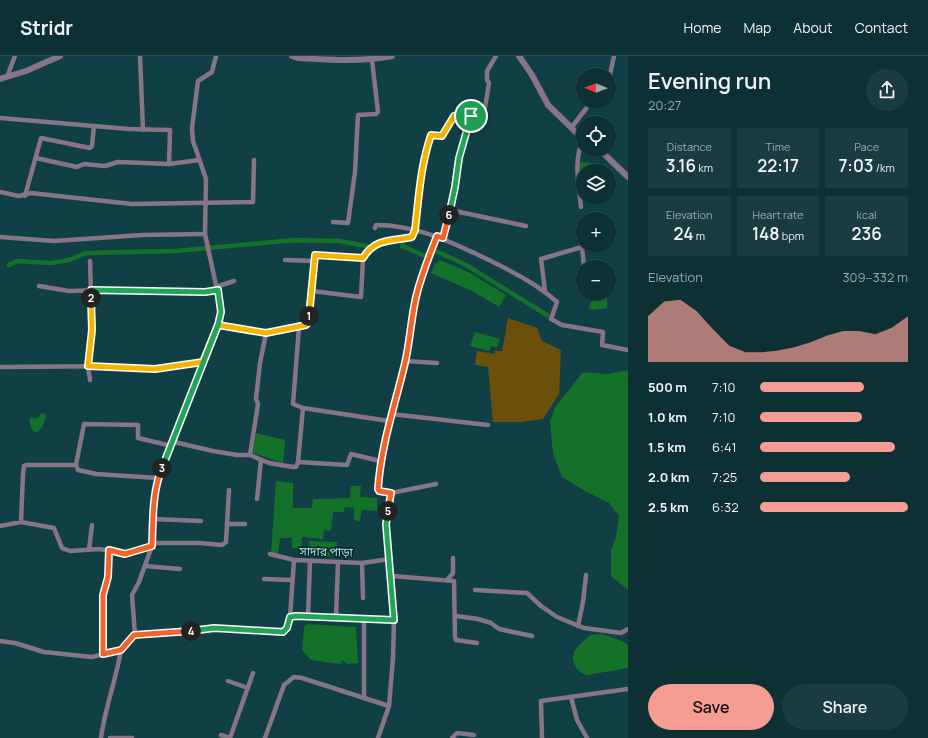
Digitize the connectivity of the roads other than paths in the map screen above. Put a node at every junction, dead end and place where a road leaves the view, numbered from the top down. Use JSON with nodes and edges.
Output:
{"nodes":[{"id":1,"x":16,"y":56,"type":"edge"},
{"id":2,"x":60,"y":56,"type":"edge"},
{"id":3,"x":140,"y":56,"type":"edge"},
{"id":4,"x":216,"y":56,"type":"edge"},
{"id":5,"x":292,"y":56,"type":"edge"},
{"id":6,"x":392,"y":56,"type":"edge"},
{"id":7,"x":496,"y":56,"type":"edge"},
{"id":8,"x":519,"y":56,"type":"edge"},
{"id":9,"x":614,"y":56,"type":"edge"},
{"id":10,"x":383,"y":57,"type":"edge"},
{"id":11,"x":372,"y":60,"type":"junction"},
{"id":12,"x":611,"y":68,"type":"edge"},
{"id":13,"x":7,"y":76,"type":"junction"},
{"id":14,"x":0,"y":79,"type":"edge"},
{"id":15,"x":587,"y":108,"type":"edge"},
{"id":16,"x":471,"y":116,"type":"junction"},
{"id":17,"x":0,"y":118,"type":"edge"},
{"id":18,"x":94,"y":126,"type":"junction"},
{"id":19,"x":571,"y":128,"type":"junction"},
{"id":20,"x":143,"y":130,"type":"junction"},
{"id":21,"x":576,"y":133,"type":"edge"},
{"id":22,"x":578,"y":156,"type":"edge"},
{"id":23,"x":607,"y":156,"type":"edge"},
{"id":24,"x":36,"y":158,"type":"junction"},
{"id":25,"x":199,"y":160,"type":"junction"},
{"id":26,"x":254,"y":160,"type":"dead end"},
{"id":27,"x":169,"y":164,"type":"junction"},
{"id":28,"x":627,"y":175,"type":"edge"},
{"id":29,"x":0,"y":192,"type":"edge"},
{"id":30,"x":26,"y":196,"type":"junction"},
{"id":31,"x":204,"y":204,"type":"junction"},
{"id":32,"x":581,"y":207,"type":"dead end"},
{"id":33,"x":450,"y":210,"type":"junction"},
{"id":34,"x":333,"y":222,"type":"dead end"},
{"id":35,"x":526,"y":226,"type":"dead end"},
{"id":36,"x":375,"y":228,"type":"dead end"},
{"id":37,"x":415,"y":230,"type":"junction"},
{"id":38,"x":205,"y":234,"type":"junction"},
{"id":39,"x":0,"y":238,"type":"edge"},
{"id":40,"x":443,"y":238,"type":"junction"},
{"id":41,"x":436,"y":239,"type":"junction"},
{"id":42,"x":363,"y":258,"type":"junction"},
{"id":43,"x":285,"y":260,"type":"dead end"},
{"id":44,"x":583,"y":260,"type":"edge"},
{"id":45,"x":90,"y":261,"type":"dead end"},
{"id":46,"x":315,"y":262,"type":"junction"},
{"id":47,"x":234,"y":281,"type":"dead end"},
{"id":48,"x":39,"y":286,"type":"dead end"},
{"id":49,"x":217,"y":288,"type":"junction"},
{"id":50,"x":91,"y":290,"type":"junction"},
{"id":51,"x":312,"y":291,"type":"junction"},
{"id":52,"x":545,"y":291,"type":"junction"},
{"id":53,"x":218,"y":325,"type":"junction"},
{"id":54,"x":298,"y":327,"type":"junction"},
{"id":55,"x":266,"y":333,"type":"junction"},
{"id":56,"x":628,"y":350,"type":"edge"},
{"id":57,"x":405,"y":361,"type":"junction"},
{"id":58,"x":203,"y":362,"type":"junction"},
{"id":59,"x":437,"y":363,"type":"dead end"},
{"id":60,"x":88,"y":366,"type":"junction"},
{"id":61,"x":0,"y":367,"type":"edge"},
{"id":62,"x":90,"y":380,"type":"dead end"},
{"id":63,"x":303,"y":408,"type":"junction"},
{"id":64,"x":391,"y":414,"type":"junction"},
{"id":65,"x":388,"y":421,"type":"junction"},
{"id":66,"x":488,"y":424,"type":"dead end"},
{"id":67,"x":173,"y":444,"type":"junction"},
{"id":68,"x":250,"y":455,"type":"junction"},
{"id":69,"x":261,"y":460,"type":"junction"},
{"id":70,"x":380,"y":461,"type":"junction"},
{"id":71,"x":298,"y":462,"type":"junction"},
{"id":72,"x":76,"y":465,"type":"junction"},
{"id":73,"x":158,"y":478,"type":"junction"},
{"id":74,"x":436,"y":484,"type":"dead end"},
{"id":75,"x":229,"y":490,"type":"dead end"},
{"id":76,"x":391,"y":493,"type":"junction"},
{"id":77,"x":257,"y":499,"type":"dead end"},
{"id":78,"x":153,"y":520,"type":"junction"},
{"id":79,"x":201,"y":520,"type":"dead end"},
{"id":80,"x":21,"y":522,"type":"junction"},
{"id":81,"x":228,"y":524,"type":"junction"},
{"id":82,"x":245,"y":524,"type":"dead end"},
{"id":83,"x":92,"y":525,"type":"dead end"},
{"id":84,"x":0,"y":526,"type":"edge"},
{"id":85,"x":152,"y":546,"type":"junction"},
{"id":86,"x":89,"y":550,"type":"junction"},
{"id":87,"x":109,"y":550,"type":"junction"},
{"id":88,"x":270,"y":554,"type":"dead end"},
{"id":89,"x":453,"y":558,"type":"dead end"},
{"id":90,"x":390,"y":559,"type":"junction"},
{"id":91,"x":294,"y":560,"type":"junction"},
{"id":92,"x":310,"y":561,"type":"junction"},
{"id":93,"x":338,"y":562,"type":"junction"},
{"id":94,"x":362,"y":563,"type":"junction"},
{"id":95,"x":145,"y":566,"type":"junction"},
{"id":96,"x":180,"y":569,"type":"dead end"},
{"id":97,"x":586,"y":575,"type":"dead end"},
{"id":98,"x":392,"y":576,"type":"junction"},
{"id":99,"x":264,"y":579,"type":"dead end"},
{"id":100,"x":292,"y":580,"type":"junction"},
{"id":101,"x":447,"y":580,"type":"junction"},
{"id":102,"x":475,"y":590,"type":"dead end"},
{"id":103,"x":363,"y":598,"type":"dead end"},
{"id":104,"x":456,"y":616,"type":"junction"},
{"id":105,"x":290,"y":617,"type":"junction"},
{"id":106,"x":308,"y":617,"type":"junction"},
{"id":107,"x":336,"y":618,"type":"junction"},
{"id":108,"x":364,"y":619,"type":"junction"},
{"id":109,"x":394,"y":620,"type":"junction"},
{"id":110,"x":578,"y":626,"type":"junction"},
{"id":111,"x":628,"y":629,"type":"edge"},
{"id":112,"x":134,"y":635,"type":"junction"},
{"id":113,"x":532,"y":636,"type":"dead end"},
{"id":114,"x":0,"y":641,"type":"edge"},
{"id":115,"x":477,"y":643,"type":"dead end"},
{"id":116,"x":121,"y":650,"type":"junction"},
{"id":117,"x":103,"y":654,"type":"junction"},
{"id":118,"x":253,"y":673,"type":"dead end"},
{"id":119,"x":228,"y":681,"type":"dead end"},
{"id":120,"x":248,"y":688,"type":"junction"},
{"id":121,"x":628,"y":690,"type":"edge"},
{"id":122,"x":571,"y":697,"type":"junction"},
{"id":123,"x":364,"y":698,"type":"junction"},
{"id":124,"x":389,"y":706,"type":"junction"},
{"id":125,"x":474,"y":734,"type":"dead end"},
{"id":126,"x":221,"y":735,"type":"dead end"},
{"id":127,"x":101,"y":738,"type":"edge"},
{"id":128,"x":110,"y":738,"type":"edge"},
{"id":129,"x":132,"y":738,"type":"edge"},
{"id":130,"x":230,"y":738,"type":"edge"},
{"id":131,"x":265,"y":738,"type":"edge"},
{"id":132,"x":378,"y":738,"type":"edge"},
{"id":133,"x":452,"y":738,"type":"edge"},
{"id":134,"x":542,"y":738,"type":"edge"},
{"id":135,"x":587,"y":738,"type":"edge"}],
"edges":[{"from":1,"to":13,"type":"street"},
{"from":2,"to":13,"type":"street"},
{"from":3,"to":20,"type":"street"},
{"from":4,"to":25,"type":"street"},
{"from":5,"to":11,"type":"street"},
{"from":6,"to":10,"type":"street"},
{"from":7,"to":16,"type":"street"},
{"from":8,"to":19,"type":"street"},
{"from":9,"to":12,"type":"street"},
{"from":10,"to":11,"type":"street"},
{"from":11,"to":34,"type":"street"},
{"from":13,"to":14,"type":"street"},
{"from":15,"to":19,"type":"street"},
{"from":16,"to":33,"type":"street"},
{"from":16,"to":37,"type":"street"},
{"from":17,"to":18,"type":"street"},
{"from":18,"to":20,"type":"street"},
{"from":18,"to":24,"type":"street"},
{"from":19,"to":21,"type":"street"},
{"from":20,"to":27,"type":"street"},
{"from":22,"to":32,"type":"street"},
{"from":23,"to":28,"type":"street"},
{"from":24,"to":27,"type":"street"},
{"from":24,"to":30,"type":"street"},
{"from":25,"to":27,"type":"street"},
{"from":25,"to":31,"type":"street"},
{"from":26,"to":31,"type":"street"},
{"from":29,"to":30,"type":"street"},
{"from":30,"to":31,"type":"street"},
{"from":31,"to":38,"type":"street"},
{"from":33,"to":35,"type":"street"},
{"from":33,"to":40,"type":"street"},
{"from":36,"to":37,"type":"street"},
{"from":37,"to":41,"type":"street"},
{"from":37,"to":42,"type":"street"},
{"from":38,"to":39,"type":"street"},
{"from":38,"to":49,"type":"street"},
{"from":40,"to":41,"type":"street"},
{"from":40,"to":52,"type":"street"},
{"from":41,"to":57,"type":"street"},
{"from":42,"to":46,"type":"street"},
{"from":42,"to":51,"type":"street"},
{"from":43,"to":46,"type":"street"},
{"from":44,"to":52,"type":"street"},
{"from":45,"to":50,"type":"street"},
{"from":46,"to":51,"type":"street"},
{"from":47,"to":49,"type":"street"},
{"from":48,"to":50,"type":"street"},
{"from":49,"to":50,"type":"street"},
{"from":49,"to":53,"type":"street"},
{"from":50,"to":60,"type":"street"},
{"from":51,"to":54,"type":"street"},
{"from":52,"to":56,"type":"street"},
{"from":53,"to":55,"type":"street"},
{"from":53,"to":58,"type":"street"},
{"from":54,"to":55,"type":"street"},
{"from":54,"to":63,"type":"street"},
{"from":55,"to":68,"type":"street"},
{"from":57,"to":59,"type":"street"},
{"from":57,"to":64,"type":"street"},
{"from":58,"to":60,"type":"street"},
{"from":58,"to":67,"type":"street"},
{"from":60,"to":61,"type":"street"},
{"from":60,"to":62,"type":"street"},
{"from":63,"to":65,"type":"street"},
{"from":63,"to":71,"type":"street"},
{"from":64,"to":65,"type":"street"},
{"from":64,"to":66,"type":"street"},
{"from":65,"to":70,"type":"street"},
{"from":67,"to":68,"type":"street"},
{"from":67,"to":72,"type":"street"},
{"from":67,"to":73,"type":"street"},
{"from":68,"to":69,"type":"street"},
{"from":69,"to":71,"type":"street"},
{"from":69,"to":77,"type":"street"},
{"from":70,"to":71,"type":"street"},
{"from":70,"to":76,"type":"street"},
{"from":72,"to":73,"type":"street"},
{"from":72,"to":80,"type":"street"},
{"from":73,"to":78,"type":"street"},
{"from":74,"to":76,"type":"street"},
{"from":75,"to":81,"type":"street"},
{"from":76,"to":90,"type":"street"},
{"from":78,"to":79,"type":"street"},
{"from":78,"to":85,"type":"street"},
{"from":80,"to":84,"type":"street"},
{"from":80,"to":86,"type":"street"},
{"from":81,"to":82,"type":"street"},
{"from":81,"to":85,"type":"street"},
{"from":83,"to":86,"type":"street"},
{"from":85,"to":87,"type":"street"},
{"from":85,"to":95,"type":"street"},
{"from":86,"to":87,"type":"street"},
{"from":87,"to":117,"type":"street"},
{"from":88,"to":91,"type":"street"},
{"from":89,"to":101,"type":"street"},
{"from":90,"to":94,"type":"street","name":"সাদার পাড়া"},
{"from":90,"to":98,"type":"street"},
{"from":91,"to":92,"type":"street","name":"সাদার পাড়া"},
{"from":91,"to":100,"type":"street","name":"সাদার পাড়া"},
{"from":92,"to":93,"type":"street","name":"সাদার পাড়া"},
{"from":92,"to":106,"type":"street"},
{"from":93,"to":94,"type":"street","name":"সাদার পাড়া"},
{"from":93,"to":107,"type":"street"},
{"from":94,"to":103,"type":"street"},
{"from":95,"to":96,"type":"street"},
{"from":95,"to":112,"type":"street"},
{"from":97,"to":110,"type":"street"},
{"from":98,"to":101,"type":"street"},
{"from":98,"to":109,"type":"street"},
{"from":99,"to":100,"type":"street"},
{"from":100,"to":105,"type":"street","name":"সাদার পাড়া"},
{"from":101,"to":104,"type":"street"},
{"from":102,"to":110,"type":"street"},
{"from":104,"to":113,"type":"street"},
{"from":104,"to":115,"type":"street"},
{"from":105,"to":106,"type":"street"},
{"from":105,"to":112,"type":"street"},
{"from":106,"to":107,"type":"street"},
{"from":107,"to":108,"type":"street"},
{"from":108,"to":109,"type":"street"},
{"from":108,"to":123,"type":"street"},
{"from":109,"to":124,"type":"street"},
{"from":110,"to":111,"type":"street"},
{"from":112,"to":116,"type":"street"},
{"from":114,"to":117,"type":"street"},
{"from":116,"to":117,"type":"street"},
{"from":116,"to":127,"type":"street"},
{"from":118,"to":120,"type":"street"},
{"from":119,"to":120,"type":"street"},
{"from":120,"to":130,"type":"street"},
{"from":121,"to":122,"type":"street"},
{"from":122,"to":134,"type":"street"},
{"from":122,"to":135,"type":"street"},
{"from":123,"to":124,"type":"street"},
{"from":123,"to":131,"type":"street"},
{"from":124,"to":132,"type":"street"},
{"from":125,"to":133,"type":"street"},
{"from":126,"to":130,"type":"street"},
{"from":128,"to":129,"type":"street"}]}
